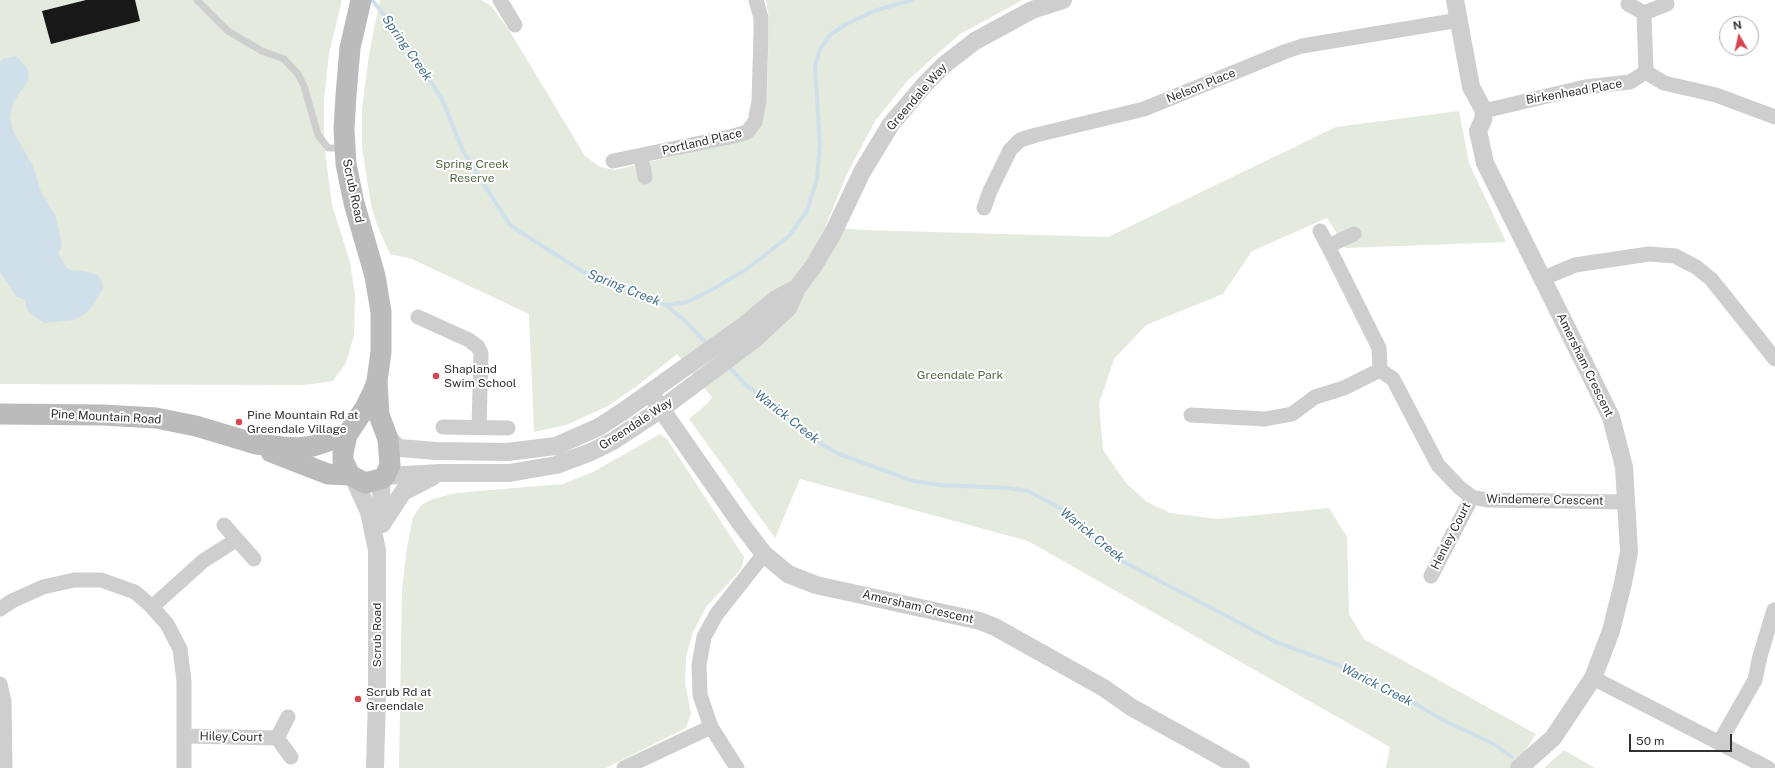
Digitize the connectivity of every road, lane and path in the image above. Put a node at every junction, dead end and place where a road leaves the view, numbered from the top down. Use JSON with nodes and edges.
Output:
{"nodes":[{"id":1,"x":197,"y":0,"type":"edge"},
{"id":2,"x":502,"y":0,"type":"edge"},
{"id":3,"x":756,"y":0,"type":"edge"},
{"id":4,"x":1063,"y":0,"type":"edge"},
{"id":5,"x":1455,"y":0,"type":"edge"},
{"id":6,"x":360,"y":4,"type":"edge"},
{"id":7,"x":1628,"y":4,"type":"dead end"},
{"id":8,"x":1667,"y":4,"type":"dead end"},
{"id":9,"x":1644,"y":14,"type":"junction"},
{"id":10,"x":1459,"y":20,"type":"junction"},
{"id":11,"x":515,"y":25,"type":"dead end"},
{"id":12,"x":1646,"y":72,"type":"junction"},
{"id":13,"x":1484,"y":110,"type":"junction"},
{"id":14,"x":1775,"y":117,"type":"edge"},
{"id":15,"x":345,"y":148,"type":"junction"},
{"id":16,"x":641,"y":156,"type":"junction"},
{"id":17,"x":613,"y":161,"type":"dead end"},
{"id":18,"x":645,"y":177,"type":"dead end"},
{"id":19,"x":984,"y":208,"type":"dead end"},
{"id":20,"x":1320,"y":231,"type":"dead end"},
{"id":21,"x":1354,"y":234,"type":"dead end"},
{"id":22,"x":1328,"y":246,"type":"junction"},
{"id":23,"x":1544,"y":278,"type":"junction"},
{"id":24,"x":797,"y":288,"type":"junction"},
{"id":25,"x":418,"y":317,"type":"dead end"},
{"id":26,"x":1775,"y":359,"type":"edge"},
{"id":27,"x":1380,"y":370,"type":"junction"},
{"id":28,"x":377,"y":382,"type":"junction"},
{"id":29,"x":650,"y":394,"type":"junction"},
{"id":30,"x":660,"y":410,"type":"junction"},
{"id":31,"x":0,"y":414,"type":"edge"},
{"id":32,"x":1191,"y":415,"type":"dead end"},
{"id":33,"x":443,"y":427,"type":"dead end"},
{"id":34,"x":479,"y":428,"type":"junction"},
{"id":35,"x":508,"y":428,"type":"dead end"},
{"id":36,"x":350,"y":431,"type":"junction"},
{"id":37,"x":386,"y":434,"type":"junction"},
{"id":38,"x":256,"y":444,"type":"junction"},
{"id":39,"x":440,"y":473,"type":"junction"},
{"id":40,"x":352,"y":477,"type":"junction"},
{"id":41,"x":383,"y":478,"type":"junction"},
{"id":42,"x":1472,"y":497,"type":"junction"},
{"id":43,"x":1626,"y":502,"type":"junction"},
{"id":44,"x":382,"y":524,"type":"junction"},
{"id":45,"x":224,"y":525,"type":"dead end"},
{"id":46,"x":236,"y":540,"type":"junction"},
{"id":47,"x":376,"y":550,"type":"junction"},
{"id":48,"x":764,"y":554,"type":"junction"},
{"id":49,"x":254,"y":560,"type":"dead end"},
{"id":50,"x":1431,"y":576,"type":"dead end"},
{"id":51,"x":152,"y":607,"type":"junction"},
{"id":52,"x":0,"y":609,"type":"edge"},
{"id":53,"x":1774,"y":610,"type":"edge"},
{"id":54,"x":1593,"y":678,"type":"junction"},
{"id":55,"x":0,"y":684,"type":"edge"},
{"id":56,"x":288,"y":717,"type":"dead end"},
{"id":57,"x":711,"y":727,"type":"junction"},
{"id":58,"x":185,"y":736,"type":"junction"},
{"id":59,"x":277,"y":738,"type":"junction"},
{"id":60,"x":1719,"y":743,"type":"junction"},
{"id":61,"x":291,"y":757,"type":"dead end"},
{"id":62,"x":5,"y":768,"type":"edge"},
{"id":63,"x":184,"y":768,"type":"edge"},
{"id":64,"x":375,"y":768,"type":"edge"},
{"id":65,"x":624,"y":768,"type":"edge"},
{"id":66,"x":737,"y":768,"type":"edge"},
{"id":67,"x":1241,"y":768,"type":"edge"},
{"id":68,"x":1519,"y":768,"type":"edge"},
{"id":69,"x":1768,"y":768,"type":"edge"}],
"edges":[{"from":1,"to":15,"type":"lane"},
{"from":2,"to":11,"type":"street"},
{"from":3,"to":16,"type":"street","name":"Portland Place"},
{"from":4,"to":24,"type":"street","name":"Greendale Way"},
{"from":5,"to":10,"type":"street"},
{"from":6,"to":15,"type":"main road","name":"Scrub Road"},
{"from":7,"to":9,"type":"street"},
{"from":8,"to":9,"type":"street"},
{"from":9,"to":12,"type":"street"},
{"from":10,"to":13,"type":"street"},
{"from":10,"to":19,"type":"street","name":"Nelson Place"},
{"from":12,"to":13,"type":"street","name":"Birkenhead Place"},
{"from":12,"to":14,"type":"street"},
{"from":13,"to":23,"type":"street","name":"Amersham Crescent"},
{"from":15,"to":28,"type":"main road","name":"Scrub Road"},
{"from":16,"to":17,"type":"street","name":"Portland Place"},
{"from":16,"to":18,"type":"street"},
{"from":20,"to":22,"type":"street"},
{"from":21,"to":22,"type":"street"},
{"from":22,"to":27,"type":"street"},
{"from":23,"to":26,"type":"street"},
{"from":23,"to":43,"type":"street","name":"Amersham Crescent"},
{"from":24,"to":29,"type":"street","name":"Greendale Way"},
{"from":24,"to":30,"type":"street","name":"Greendale Way"},
{"from":25,"to":34,"type":"street"},
{"from":27,"to":32,"type":"street"},
{"from":27,"to":42,"type":"street","name":"Windemere Crescent"},
{"from":28,"to":36,"type":"main road","name":"Scrub Road"},
{"from":28,"to":37,"type":"main road","name":"Scrub Road"},
{"from":29,"to":30,"type":"street","name":"Amersham Crescent"},
{"from":29,"to":37,"type":"street","name":"Greendale Way"},
{"from":30,"to":39,"type":"street","name":"Greendale Way"},
{"from":30,"to":48,"type":"street","name":"Amersham Crescent"},
{"from":31,"to":38,"type":"main road","name":"Pine Mountain Road"},
{"from":33,"to":34,"type":"street"},
{"from":34,"to":35,"type":"street"},
{"from":36,"to":37,"type":"main road"},
{"from":36,"to":38,"type":"main road","name":"Pine Mountain Road"},
{"from":36,"to":40,"type":"main road"},
{"from":37,"to":41,"type":"main road"},
{"from":38,"to":40,"type":"main road","name":"Pine Mountain Road"},
{"from":39,"to":41,"type":"street","name":"Greendale Way"},
{"from":39,"to":44,"type":"street"},
{"from":40,"to":41,"type":"main road"},
{"from":40,"to":47,"type":"street","name":"Scrub Road"},
{"from":41,"to":44,"type":"street","name":"Scrub Road"},
{"from":42,"to":43,"type":"street","name":"Windemere Crescent"},
{"from":42,"to":50,"type":"street","name":"Henley Court"},
{"from":43,"to":54,"type":"street","name":"Amersham Crescent"},
{"from":44,"to":47,"type":"street","name":"Scrub Road"},
{"from":45,"to":46,"type":"street"},
{"from":46,"to":49,"type":"street"},
{"from":46,"to":51,"type":"street"},
{"from":47,"to":64,"type":"street","name":"Scrub Road"},
{"from":48,"to":57,"type":"street"},
{"from":48,"to":67,"type":"street","name":"Amersham Crescent"},
{"from":51,"to":52,"type":"street"},
{"from":51,"to":58,"type":"street"},
{"from":53,"to":60,"type":"street"},
{"from":54,"to":60,"type":"street"},
{"from":54,"to":68,"type":"street","name":"Amersham Crescent"},
{"from":55,"to":62,"type":"street"},
{"from":56,"to":59,"type":"street","name":"Hiley Court"},
{"from":57,"to":65,"type":"street"},
{"from":57,"to":66,"type":"street"},
{"from":58,"to":59,"type":"street","name":"Hiley Court"},
{"from":58,"to":63,"type":"street"},
{"from":59,"to":61,"type":"street","name":"Hiley Court"},
{"from":60,"to":69,"type":"street"}]}
